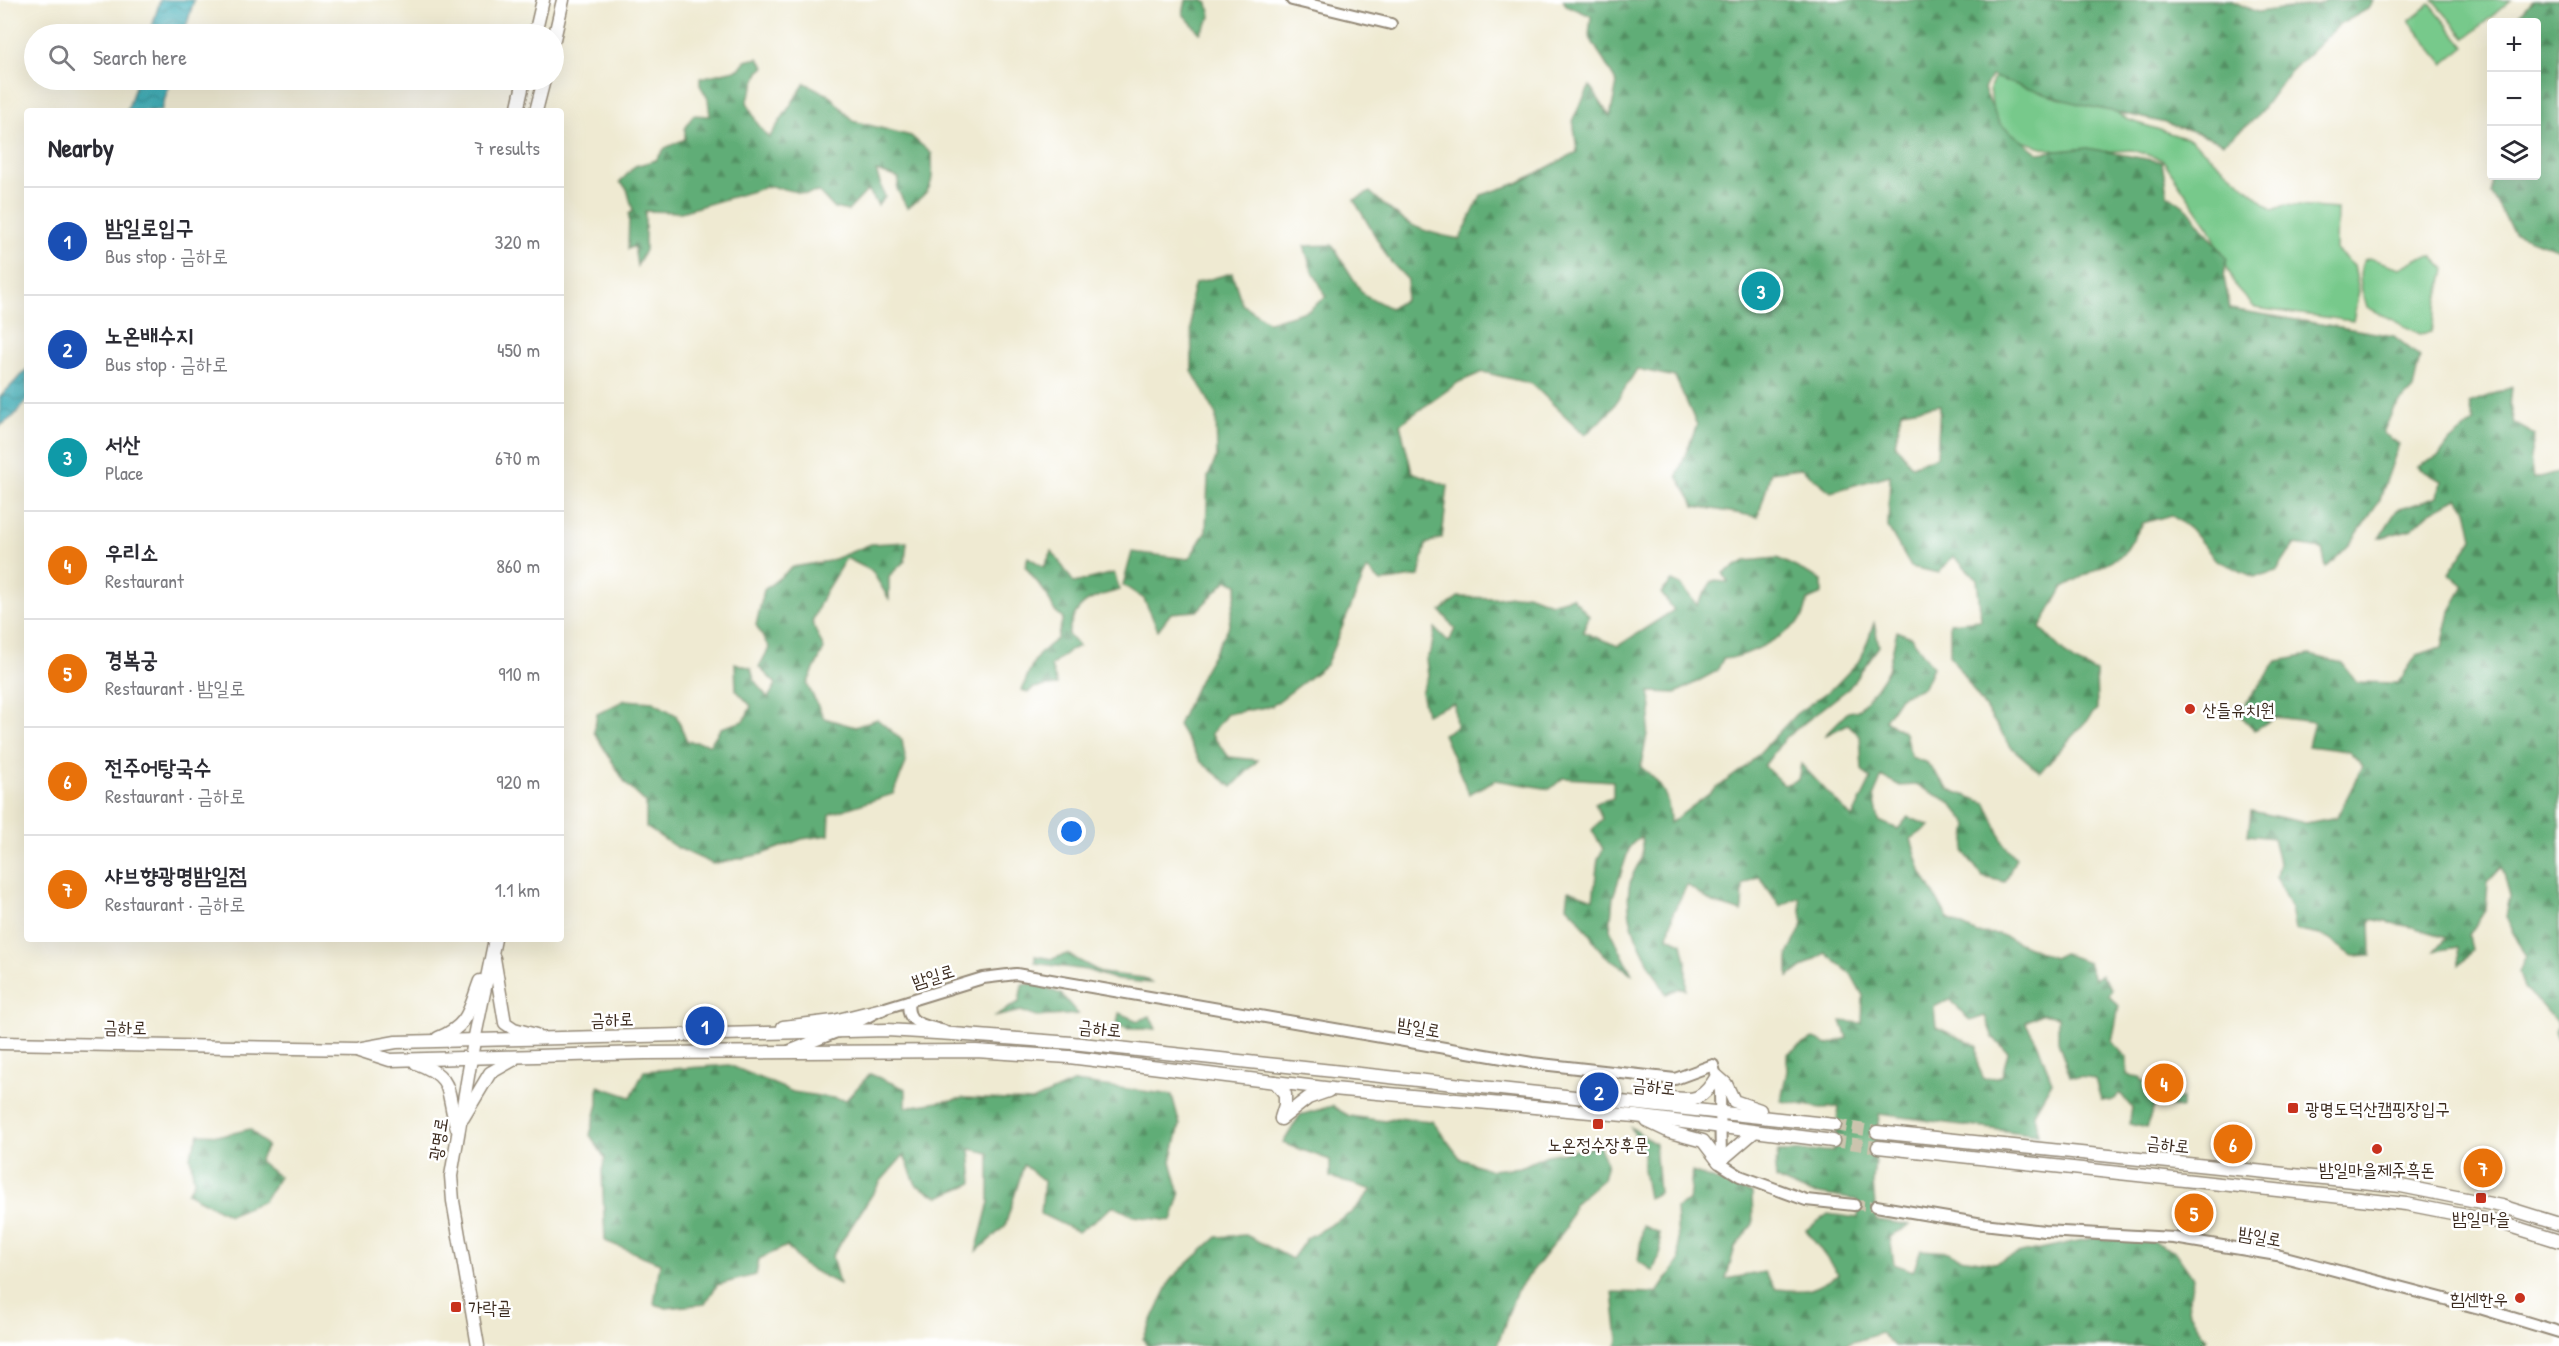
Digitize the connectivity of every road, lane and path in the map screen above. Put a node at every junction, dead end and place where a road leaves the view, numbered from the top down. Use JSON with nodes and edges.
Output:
{"nodes":[{"id":1,"x":543,"y":0,"type":"edge"},
{"id":2,"x":563,"y":0,"type":"edge"},
{"id":3,"x":1292,"y":0,"type":"edge"},
{"id":4,"x":537,"y":24,"type":"edge"},
{"id":5,"x":557,"y":24,"type":"edge"},
{"id":6,"x":1391,"y":24,"type":"dead end"},
{"id":7,"x":522,"y":90,"type":"edge"},
{"id":8,"x":541,"y":90,"type":"edge"},
{"id":9,"x":518,"y":108,"type":"edge"},
{"id":10,"x":537,"y":108,"type":"edge"},
{"id":11,"x":494,"y":944,"type":"edge"},
{"id":12,"x":909,"y":1001,"type":"junction"},
{"id":13,"x":882,"y":1009,"type":"junction"},
{"id":14,"x":836,"y":1032,"type":"junction"},
{"id":15,"x":744,"y":1034,"type":"junction"},
{"id":16,"x":953,"y":1034,"type":"junction"},
{"id":17,"x":548,"y":1038,"type":"junction"},
{"id":18,"x":429,"y":1041,"type":"junction"},
{"id":19,"x":474,"y":1041,"type":"junction"},
{"id":20,"x":0,"y":1043,"type":"edge"},
{"id":21,"x":357,"y":1049,"type":"junction"},
{"id":22,"x":784,"y":1053,"type":"junction"},
{"id":23,"x":527,"y":1056,"type":"junction"},
{"id":24,"x":470,"y":1058,"type":"junction"},
{"id":25,"x":408,"y":1060,"type":"junction"},
{"id":26,"x":1717,"y":1076,"type":"junction"},
{"id":27,"x":1275,"y":1082,"type":"junction"},
{"id":28,"x":1333,"y":1089,"type":"junction"},
{"id":29,"x":1633,"y":1102,"type":"junction"},
{"id":30,"x":1718,"y":1111,"type":"junction"},
{"id":31,"x":1635,"y":1116,"type":"junction"},
{"id":32,"x":1794,"y":1121,"type":"junction"},
{"id":33,"x":1835,"y":1125,"type":"tunnel mouth"},
{"id":34,"x":1719,"y":1126,"type":"junction"},
{"id":35,"x":457,"y":1130,"type":"junction"},
{"id":36,"x":1754,"y":1132,"type":"junction"},
{"id":37,"x":1877,"y":1132,"type":"tunnel mouth"},
{"id":38,"x":1833,"y":1141,"type":"tunnel mouth"},
{"id":39,"x":1878,"y":1147,"type":"tunnel mouth"},
{"id":40,"x":1719,"y":1162,"type":"junction"},
{"id":41,"x":1854,"y":1205,"type":"tunnel mouth"},
{"id":42,"x":1876,"y":1206,"type":"tunnel mouth"},
{"id":43,"x":2559,"y":1224,"type":"edge"},
{"id":44,"x":2559,"y":1241,"type":"edge"},
{"id":45,"x":2559,"y":1332,"type":"edge"},
{"id":46,"x":478,"y":1346,"type":"edge"}],
"edges":[{"from":1,"to":4,"type":"main road"},
{"from":2,"to":5,"type":"main road"},
{"from":3,"to":6,"type":"street"},
{"from":7,"to":9,"type":"main road"},
{"from":8,"to":10,"type":"main road"},
{"from":11,"to":17,"type":"main road"},
{"from":11,"to":18,"type":"main road"},
{"from":11,"to":19,"type":"main road","name":"광명로"},
{"from":12,"to":13,"type":"street","name":"밤일로"},
{"from":12,"to":16,"type":"street"},
{"from":12,"to":26,"type":"street","name":"밤일로"},
{"from":13,"to":14,"type":"street","name":"밤일로"},
{"from":13,"to":15,"type":"main road"},
{"from":14,"to":15,"type":"main road","name":"금하로"},
{"from":14,"to":16,"type":"main road","name":"금하로"},
{"from":14,"to":22,"type":"street","name":"밤일로"},
{"from":15,"to":17,"type":"main road","name":"금하로"},
{"from":16,"to":29,"type":"main road","name":"금하로"},
{"from":17,"to":19,"type":"main road","name":"금하로"},
{"from":18,"to":19,"type":"main road","name":"금하로"},
{"from":18,"to":21,"type":"main road","name":"금하로"},
{"from":19,"to":24,"type":"main road","name":"광명로"},
{"from":20,"to":21,"type":"main road","name":"금하로"},
{"from":21,"to":25,"type":"main road","name":"금하로"},
{"from":22,"to":23,"type":"main road","name":"금하로"},
{"from":22,"to":27,"type":"main road","name":"금하로"},
{"from":23,"to":24,"type":"main road","name":"금하로"},
{"from":23,"to":35,"type":"main road"},
{"from":24,"to":25,"type":"main road","name":"금하로"},
{"from":24,"to":35,"type":"main road","name":"광명로"},
{"from":25,"to":35,"type":"main road"},
{"from":26,"to":29,"type":"main road"},
{"from":26,"to":30,"type":"street"},
{"from":26,"to":32,"type":"main road"},
{"from":27,"to":28,"type":"main road","name":"금하로"},
{"from":27,"to":28,"type":"main road"},
{"from":28,"to":31,"type":"main road","name":"금하로"},
{"from":29,"to":30,"type":"main road","name":"금하로"},
{"from":30,"to":32,"type":"main road","name":"금하로"},
{"from":30,"to":34,"type":"street"},
{"from":31,"to":34,"type":"main road","name":"금하로"},
{"from":31,"to":40,"type":"main road"},
{"from":32,"to":33,"type":"main road","name":"금하로"},
{"from":34,"to":36,"type":"main road","name":"금하로"},
{"from":34,"to":40,"type":"street"},
{"from":35,"to":46,"type":"main road","name":"광명로"},
{"from":36,"to":38,"type":"main road","name":"금하로"},
{"from":36,"to":40,"type":"main road"},
{"from":37,"to":43,"type":"main road","name":"금하로"},
{"from":39,"to":44,"type":"main road","name":"금하로"},
{"from":40,"to":41,"type":"street"},
{"from":42,"to":45,"type":"street","name":"밤일로"}]}
